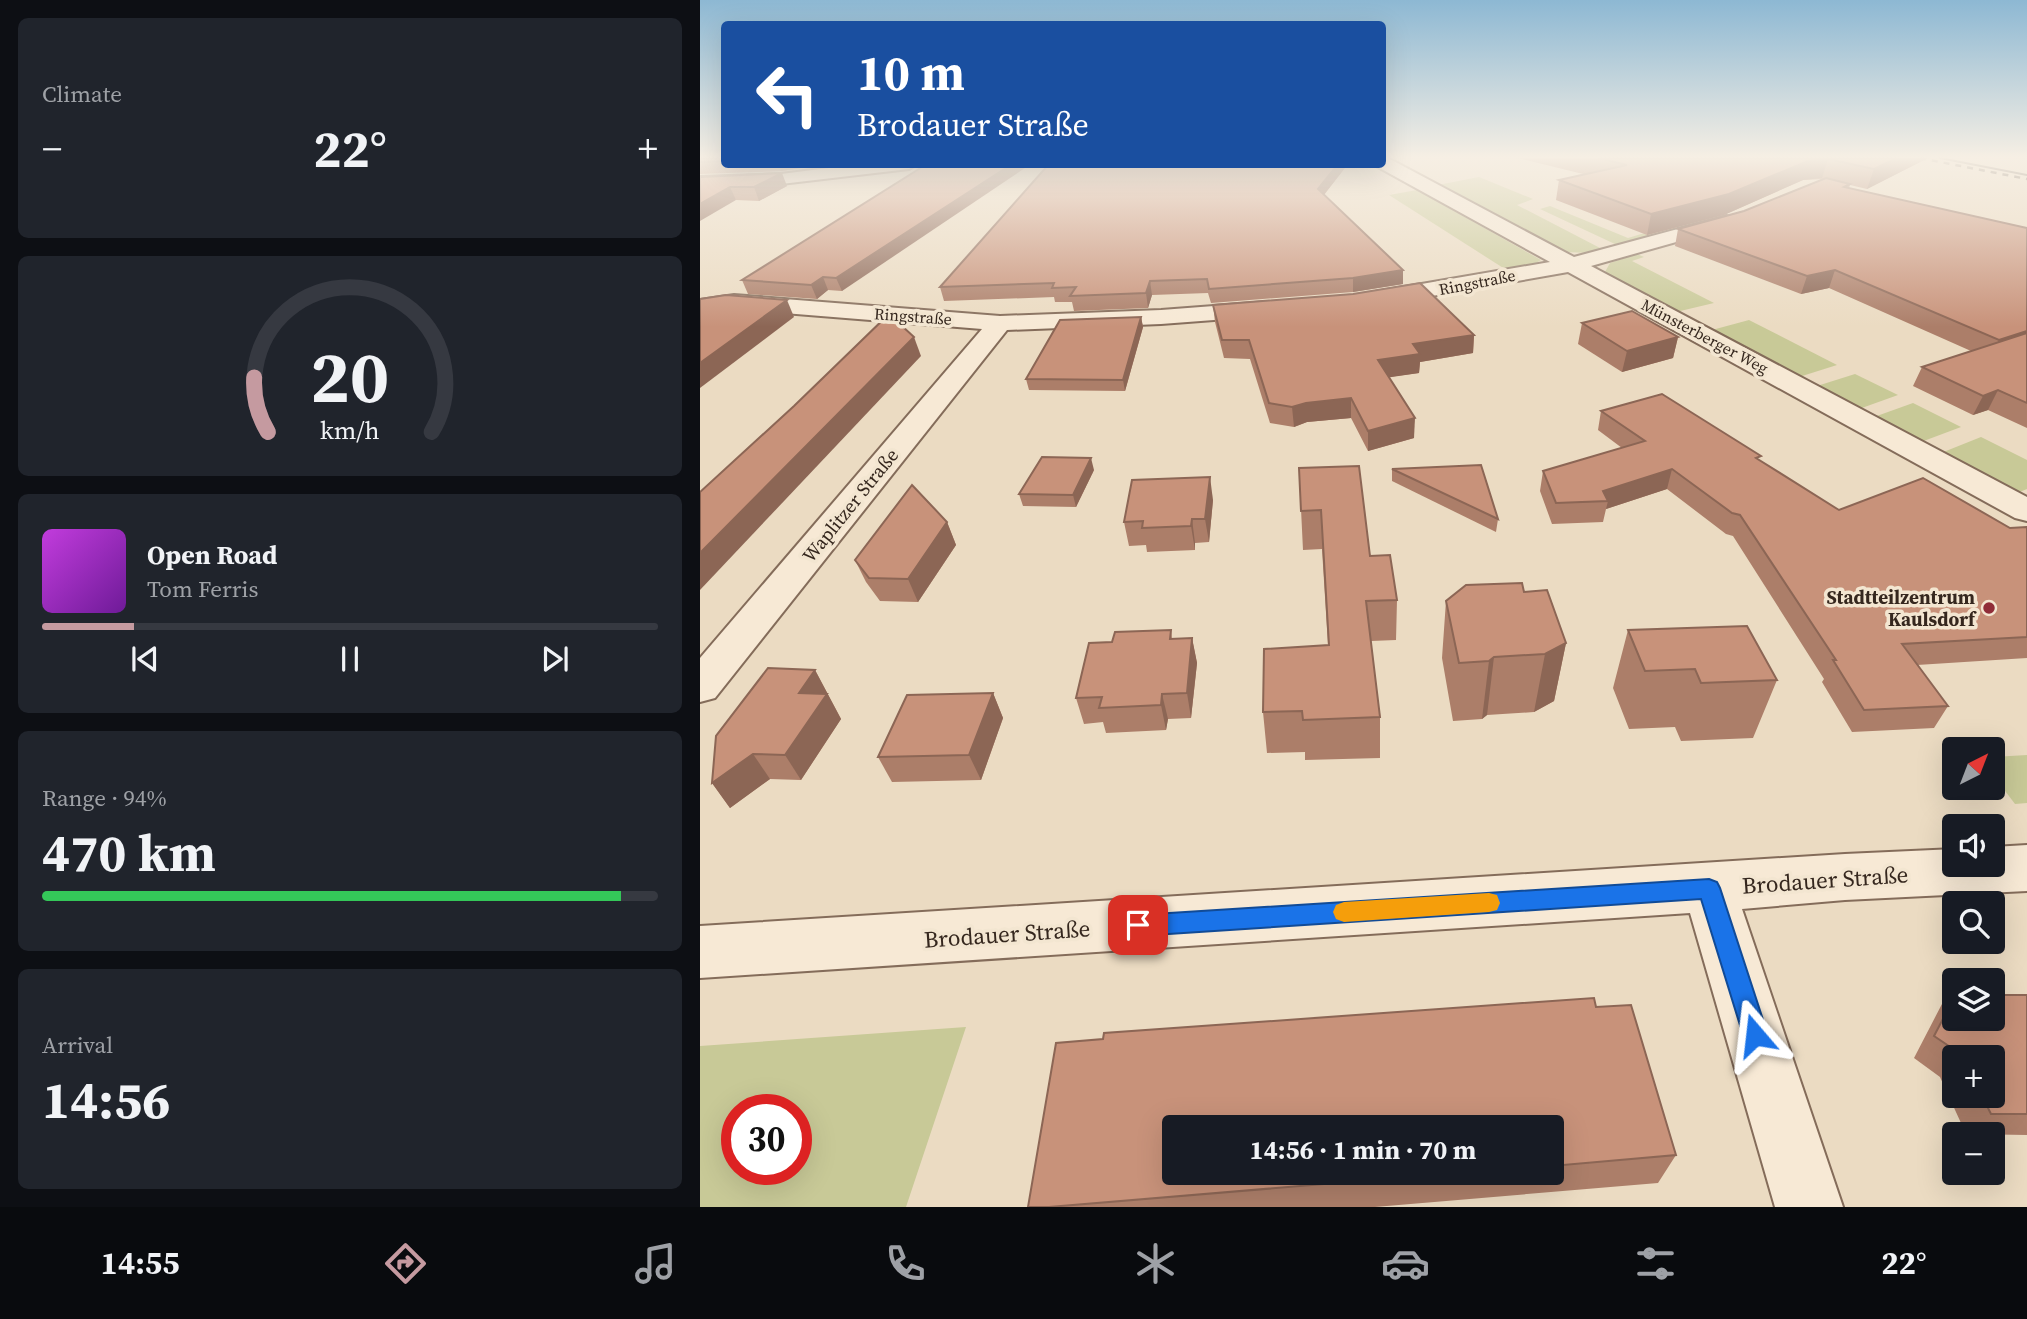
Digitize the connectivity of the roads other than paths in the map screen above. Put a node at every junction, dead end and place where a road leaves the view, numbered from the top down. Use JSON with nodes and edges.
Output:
{"nodes":[{"id":1,"x":1480,"y":214,"type":"edge"},
{"id":2,"x":1743,"y":216,"type":"edge"},
{"id":3,"x":1574,"y":264,"type":"junction"},
{"id":4,"x":1353,"y":302,"type":"edge"},
{"id":5,"x":701,"y":306,"type":"edge"},
{"id":6,"x":1284,"y":308,"type":"edge"},
{"id":7,"x":1000,"y":323,"type":"junction"},
{"id":8,"x":2027,"y":510,"type":"edge"},
{"id":9,"x":700,"y":687,"type":"edge"},
{"id":10,"x":2027,"y":868,"type":"edge"},
{"id":11,"x":1709,"y":888,"type":"junction"},
{"id":12,"x":700,"y":952,"type":"edge"},
{"id":13,"x":1809,"y":1207,"type":"edge"}],
"edges":[{"from":1,"to":3,"type":"street","name":"Münsterberger Weg"},
{"from":2,"to":3,"type":"street","name":"Ringstraße"},
{"from":3,"to":4,"type":"street","name":"Ringstraße"},
{"from":3,"to":8,"type":"street","name":"Münsterberger Weg"},
{"from":5,"to":7,"type":"street","name":"Ringstraße"},
{"from":6,"to":7,"type":"street","name":"Ringstraße"},
{"from":7,"to":9,"type":"street","name":"Waplitzer Straße"},
{"from":10,"to":11,"type":"street","name":"Brodauer Straße"},
{"from":11,"to":12,"type":"street","name":"Brodauer Straße"},
{"from":11,"to":13,"type":"street"}]}
